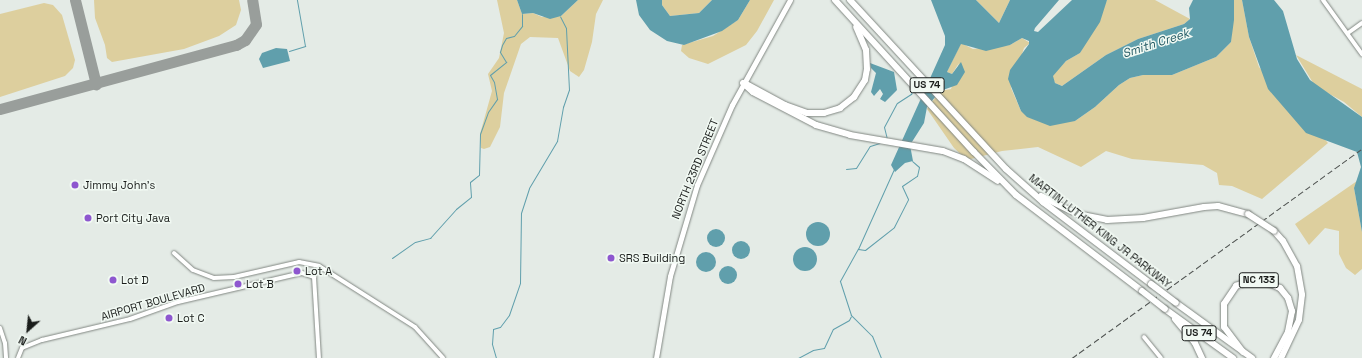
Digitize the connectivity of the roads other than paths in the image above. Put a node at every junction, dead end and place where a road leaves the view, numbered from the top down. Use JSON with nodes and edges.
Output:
{"nodes":[{"id":1,"x":790,"y":0,"type":"edge"},
{"id":2,"x":835,"y":0,"type":"edge"},
{"id":3,"x":850,"y":0,"type":"edge"},
{"id":4,"x":1323,"y":0,"type":"edge"},
{"id":5,"x":852,"y":19,"type":"junction"},
{"id":6,"x":1362,"y":23,"type":"edge"},
{"id":7,"x":1348,"y":33,"type":"junction"},
{"id":8,"x":1362,"y":54,"type":"edge"},
{"id":9,"x":743,"y":83,"type":"junction"},
{"id":10,"x":996,"y":178,"type":"junction"},
{"id":11,"x":1023,"y":184,"type":"junction"},
{"id":12,"x":174,"y":253,"type":"dead end"},
{"id":13,"x":1166,"y":309,"type":"junction"},
{"id":14,"x":0,"y":328,"type":"edge"},
{"id":15,"x":1144,"y":337,"type":"dead end"},
{"id":16,"x":1243,"y":352,"type":"junction"},
{"id":17,"x":6,"y":358,"type":"edge"},
{"id":18,"x":18,"y":358,"type":"edge"},
{"id":19,"x":319,"y":358,"type":"edge"},
{"id":20,"x":443,"y":358,"type":"edge"},
{"id":21,"x":656,"y":358,"type":"edge"},
{"id":22,"x":1161,"y":358,"type":"edge"},
{"id":23,"x":1202,"y":358,"type":"edge"},
{"id":24,"x":1233,"y":358,"type":"edge"},
{"id":25,"x":1252,"y":358,"type":"edge"},
{"id":26,"x":1274,"y":358,"type":"edge"},
{"id":27,"x":1280,"y":358,"type":"edge"}],
"edges":[{"from":1,"to":9,"type":"main road","name":"NORTH 23RD STREET"},
{"from":2,"to":5,"type":"highway","number":"US 74"},
{"from":3,"to":11,"type":"highway","name":"MARTIN LUTHER KING JR PARKWAY","number":"US 74"},
{"from":4,"to":7,"type":"street"},
{"from":5,"to":9,"type":"highway"},
{"from":5,"to":10,"type":"highway","number":"US 74"},
{"from":6,"to":7,"type":"street"},
{"from":7,"to":8,"type":"street"},
{"from":9,"to":10,"type":"highway"},
{"from":9,"to":21,"type":"main road","name":"NORTH 23RD STREET"},
{"from":10,"to":13,"type":"highway","name":"MARTIN LUTHER KING JR PARKWAY","number":"US 74","bridge":true},
{"from":11,"to":16,"type":"highway","name":"MARTIN LUTHER KING JR PARKWAY","number":"US 74","bridge":true},
{"from":11,"to":27,"type":"highway","bridge":true},
{"from":12,"to":20,"type":"street"},
{"from":13,"to":23,"type":"highway"},
{"from":13,"to":24,"type":"highway","name":"MARTIN LUTHER KING JR PARKWAY","number":"US 74"},
{"from":14,"to":17,"type":"street"},
{"from":15,"to":22,"type":"street"},
{"from":16,"to":25,"type":"highway","name":"MARTIN LUTHER KING JR PARKWAY","number":"US 74"},
{"from":16,"to":26,"type":"highway","number":"NC 133"},
{"from":18,"to":19,"type":"street","name":"AIRPORT BOULEVARD"}]}
